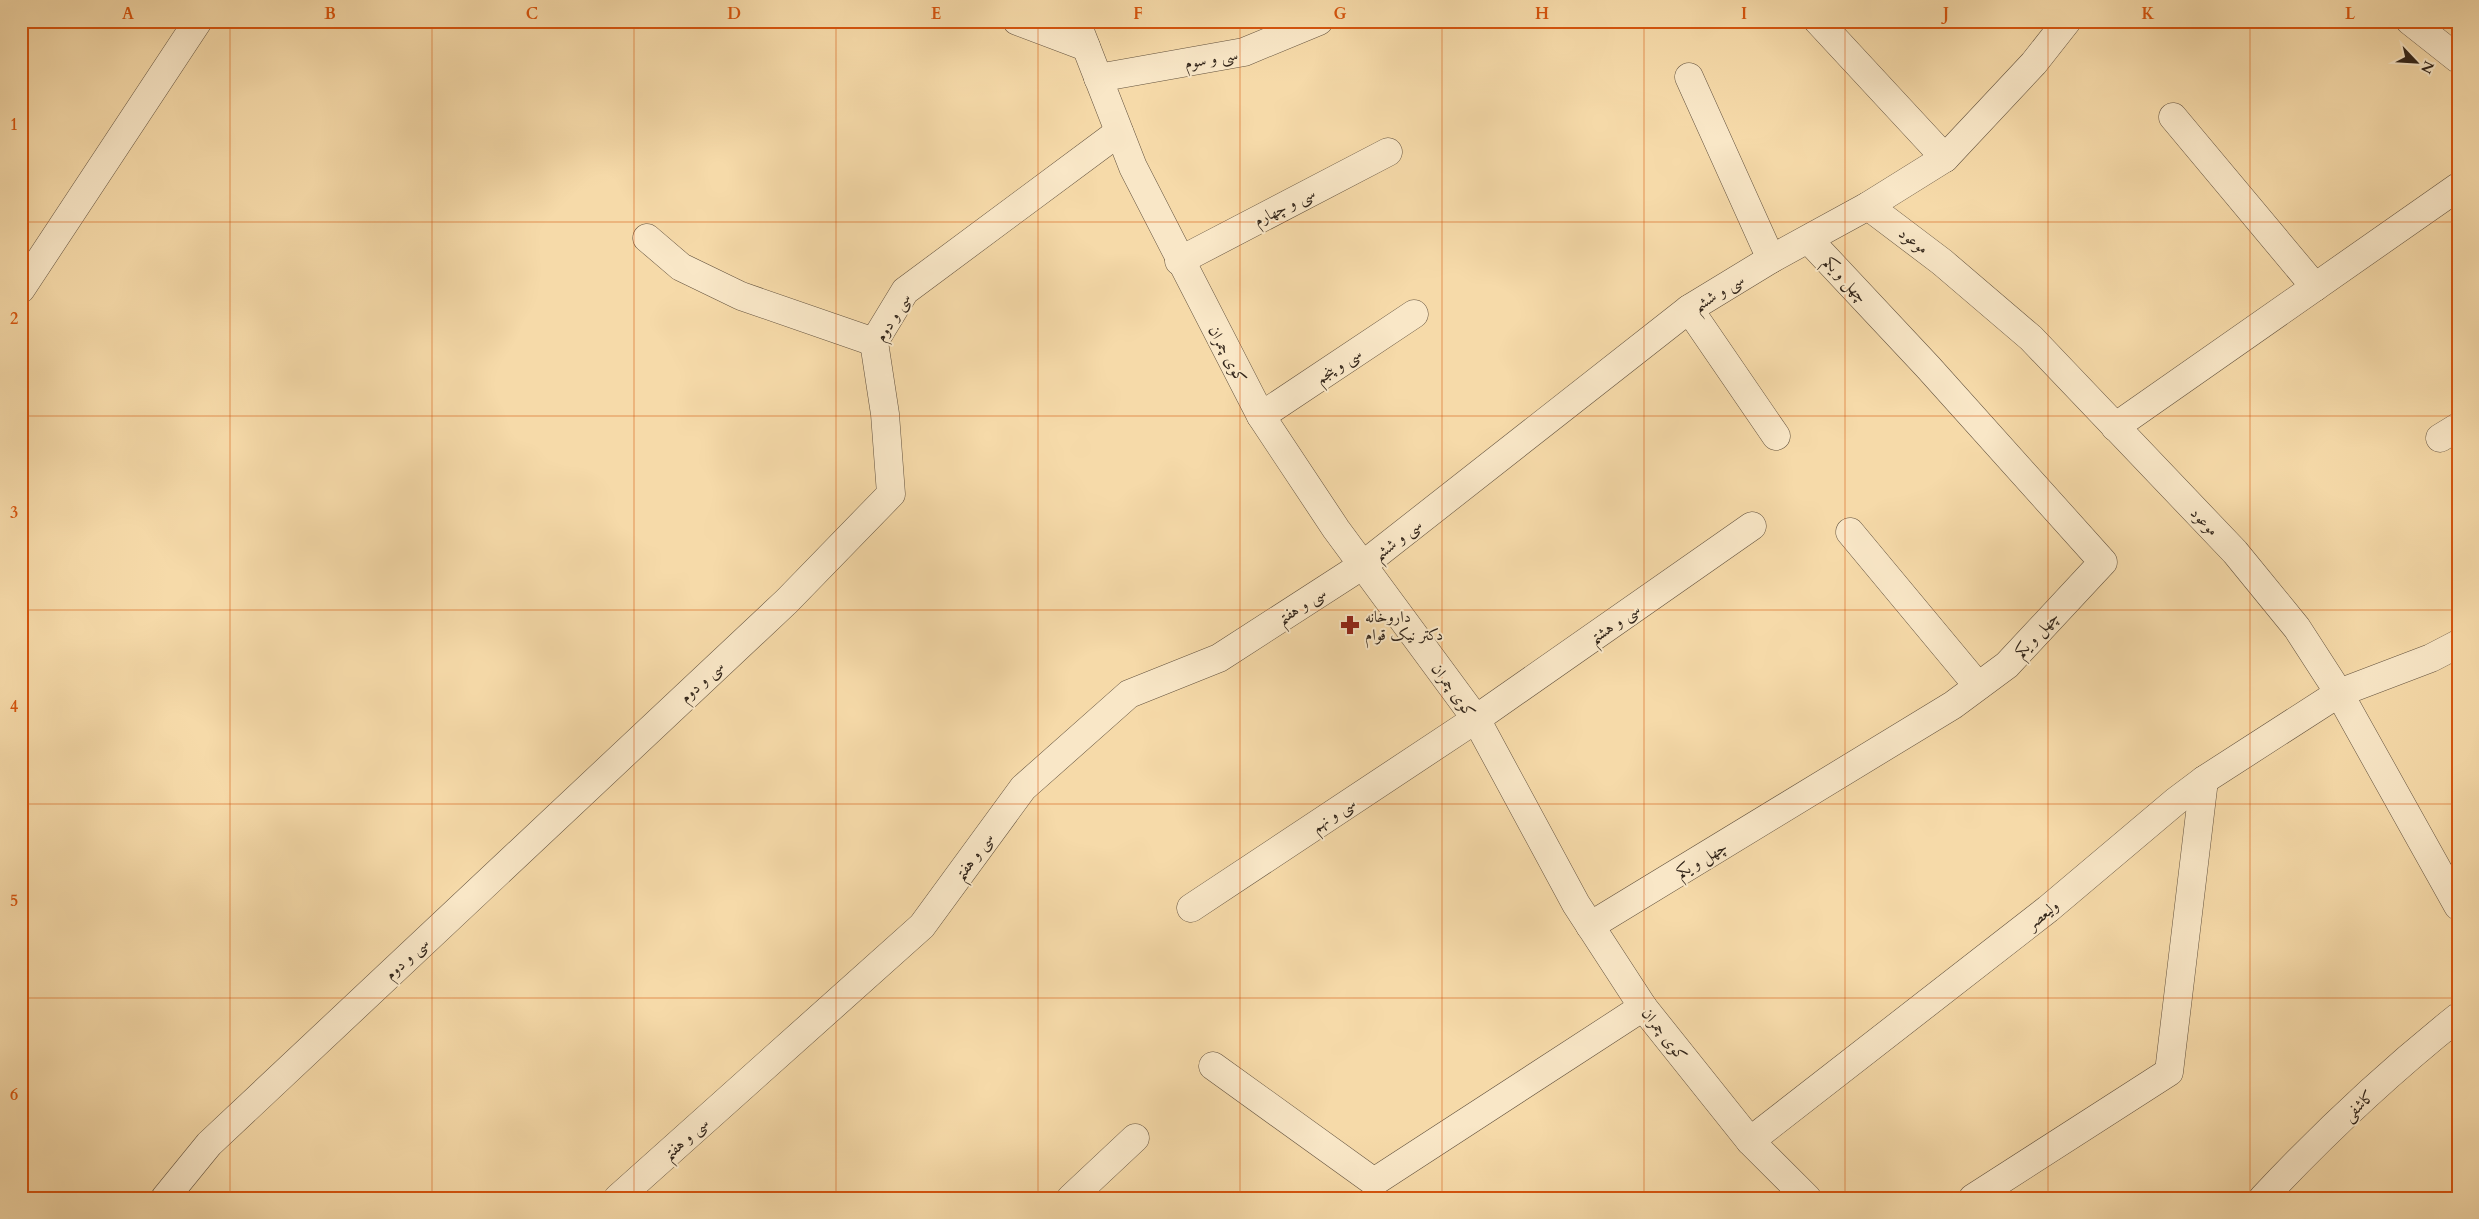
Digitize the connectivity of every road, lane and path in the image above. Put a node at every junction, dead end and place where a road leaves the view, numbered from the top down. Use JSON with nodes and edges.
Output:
{"nodes":[{"id":1,"x":198,"y":21,"type":"edge"},
{"id":2,"x":1016,"y":21,"type":"edge"},
{"id":3,"x":1076,"y":21,"type":"edge"},
{"id":4,"x":1319,"y":21,"type":"edge"},
{"id":5,"x":1818,"y":21,"type":"edge"},
{"id":6,"x":2410,"y":21,"type":"edge"},
{"id":7,"x":2061,"y":24,"type":"edge"},
{"id":8,"x":1086,"y":47,"type":"junction"},
{"id":9,"x":2458,"y":59,"type":"edge"},
{"id":10,"x":1689,"y":77,"type":"dead end"},
{"id":11,"x":1098,"y":78,"type":"junction"},
{"id":12,"x":2173,"y":116,"type":"dead end"},
{"id":13,"x":1119,"y":132,"type":"junction"},
{"id":14,"x":1388,"y":152,"type":"dead end"},
{"id":15,"x":1945,"y":158,"type":"junction"},
{"id":16,"x":2458,"y":187,"type":"edge"},
{"id":17,"x":1868,"y":206,"type":"junction"},
{"id":18,"x":647,"y":238,"type":"dead end"},
{"id":19,"x":1809,"y":240,"type":"junction"},
{"id":20,"x":1771,"y":259,"type":"junction"},
{"id":21,"x":1179,"y":260,"type":"junction"},
{"id":22,"x":2315,"y":287,"type":"junction"},
{"id":23,"x":21,"y":289,"type":"edge"},
{"id":24,"x":1689,"y":309,"type":"junction"},
{"id":25,"x":1414,"y":314,"type":"dead end"},
{"id":26,"x":874,"y":342,"type":"junction"},
{"id":27,"x":1261,"y":416,"type":"junction"},
{"id":28,"x":2115,"y":428,"type":"junction"},
{"id":29,"x":1776,"y":436,"type":"dead end"},
{"id":30,"x":1752,"y":526,"type":"dead end"},
{"id":31,"x":1850,"y":532,"type":"dead end"},
{"id":32,"x":1363,"y":565,"type":"junction"},
{"id":33,"x":2458,"y":644,"type":"edge"},
{"id":34,"x":1978,"y":686,"type":"junction"},
{"id":35,"x":2339,"y":694,"type":"junction"},
{"id":36,"x":1476,"y":719,"type":"junction"},
{"id":37,"x":2204,"y":780,"type":"junction"},
{"id":38,"x":2458,"y":906,"type":"edge"},
{"id":39,"x":1191,"y":908,"type":"dead end"},
{"id":40,"x":1590,"y":926,"type":"junction"},
{"id":41,"x":1643,"y":1007,"type":"junction"},
{"id":42,"x":2458,"y":1017,"type":"edge"},
{"id":43,"x":1213,"y":1066,"type":"dead end"},
{"id":44,"x":1135,"y":1138,"type":"dead end"},
{"id":45,"x":1750,"y":1141,"type":"junction"},
{"id":46,"x":1380,"y":1190,"type":"edge"},
{"id":47,"x":165,"y":1198,"type":"edge"},
{"id":48,"x":618,"y":1198,"type":"edge"},
{"id":49,"x":1070,"y":1198,"type":"edge"},
{"id":50,"x":1807,"y":1198,"type":"edge"},
{"id":51,"x":1972,"y":1198,"type":"edge"},
{"id":52,"x":2263,"y":1198,"type":"edge"}],
"edges":[{"from":1,"to":23,"type":"street"},
{"from":2,"to":8,"type":"street"},
{"from":3,"to":8,"type":"street","name":"کوی چمران"},
{"from":4,"to":11,"type":"street","name":"سی و سوم"},
{"from":5,"to":15,"type":"street"},
{"from":6,"to":9,"type":"street"},
{"from":7,"to":15,"type":"street","name":"سی و ششم"},
{"from":8,"to":11,"type":"street","name":"کوی چمران"},
{"from":10,"to":20,"type":"street"},
{"from":11,"to":13,"type":"street","name":"کوی چمران"},
{"from":12,"to":22,"type":"street"},
{"from":13,"to":21,"type":"street","name":"کوی چمران"},
{"from":13,"to":26,"type":"street","name":"سی و دوم"},
{"from":14,"to":21,"type":"street","name":"سی و چهارم"},
{"from":15,"to":17,"type":"street","name":"سی و ششم"},
{"from":16,"to":22,"type":"street"},
{"from":17,"to":19,"type":"street","name":"سی و ششم"},
{"from":17,"to":28,"type":"street","name":"موعود"},
{"from":18,"to":26,"type":"street"},
{"from":19,"to":20,"type":"street","name":"سی و ششم"},
{"from":19,"to":34,"type":"street","name":"چهل و یکم"},
{"from":20,"to":24,"type":"street","name":"سی و ششم"},
{"from":21,"to":27,"type":"street","name":"کوی چمران"},
{"from":22,"to":28,"type":"street"},
{"from":24,"to":29,"type":"street"},
{"from":24,"to":32,"type":"street","name":"سی و ششم"},
{"from":25,"to":27,"type":"street","name":"سی و پنجم"},
{"from":26,"to":47,"type":"street","name":"سی و دوم"},
{"from":27,"to":32,"type":"street","name":"کوی چمران"},
{"from":28,"to":35,"type":"street","name":"موعود"},
{"from":30,"to":36,"type":"street","name":"سی و هشتم"},
{"from":31,"to":34,"type":"street"},
{"from":32,"to":36,"type":"street","name":"کوی چمران"},
{"from":32,"to":48,"type":"street","name":"سی و هفتم"},
{"from":33,"to":35,"type":"street","name":"ولیعصر"},
{"from":34,"to":40,"type":"street","name":"چهل و یکم"},
{"from":35,"to":37,"type":"street","name":"ولیعصر"},
{"from":35,"to":38,"type":"street","name":"موعود"},
{"from":36,"to":39,"type":"street","name":"سی و نهم"},
{"from":36,"to":40,"type":"street","name":"کوی چمران"},
{"from":37,"to":45,"type":"street","name":"ولیعصر"},
{"from":37,"to":51,"type":"street"},
{"from":40,"to":41,"type":"street","name":"کوی چمران"},
{"from":41,"to":45,"type":"street","name":"کوی چمران"},
{"from":41,"to":46,"type":"street"},
{"from":42,"to":52,"type":"street","name":"کاشفی"},
{"from":43,"to":46,"type":"street"},
{"from":44,"to":49,"type":"street"},
{"from":45,"to":50,"type":"street","name":"کوی چمران"}]}
